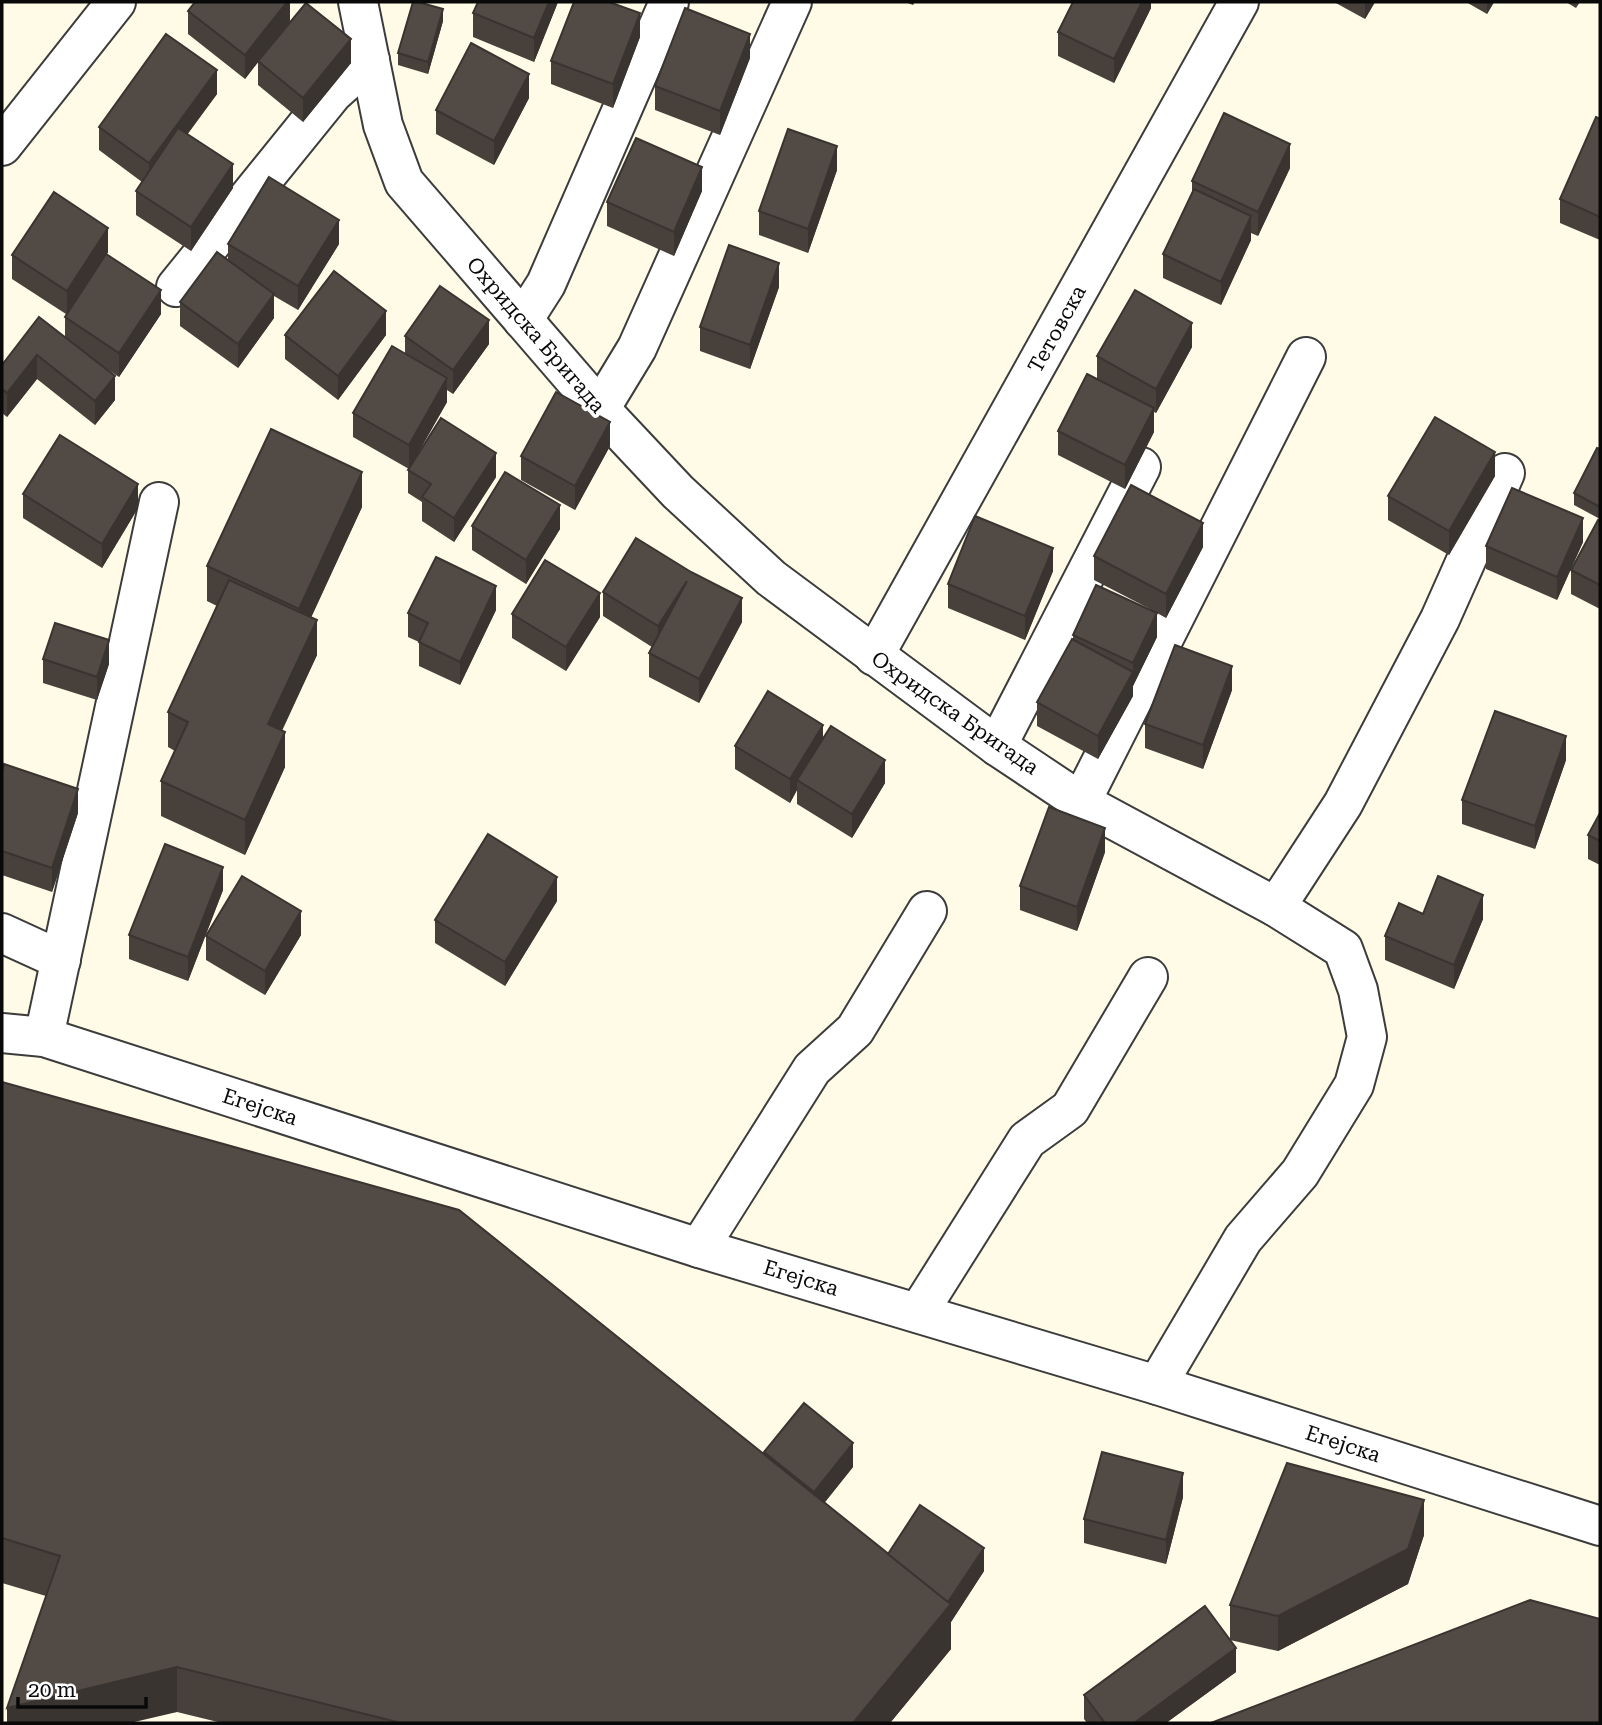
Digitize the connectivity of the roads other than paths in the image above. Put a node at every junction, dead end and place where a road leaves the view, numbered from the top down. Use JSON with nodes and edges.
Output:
{"nodes":[{"id":1,"x":116,"y":2,"type":"edge"},
{"id":2,"x":358,"y":2,"type":"edge"},
{"id":3,"x":669,"y":2,"type":"edge"},
{"id":4,"x":792,"y":2,"type":"edge"},
{"id":5,"x":1239,"y":2,"type":"edge"},
{"id":6,"x":370,"y":60,"type":"junction"},
{"id":7,"x":2,"y":146,"type":"edge"},
{"id":8,"x":176,"y":287,"type":"dead end"},
{"id":9,"x":523,"y":320,"type":"junction"},
{"id":10,"x":1306,"y":357,"type":"dead end"},
{"id":11,"x":600,"y":409,"type":"junction"},
{"id":12,"x":1141,"y":467,"type":"dead end"},
{"id":13,"x":1505,"y":473,"type":"dead end"},
{"id":14,"x":159,"y":502,"type":"dead end"},
{"id":15,"x":874,"y":656,"type":"junction"},
{"id":16,"x":997,"y":746,"type":"junction"},
{"id":17,"x":1081,"y":802,"type":"junction"},
{"id":18,"x":1276,"y":907,"type":"junction"},
{"id":19,"x":927,"y":911,"type":"dead end"},
{"id":20,"x":2,"y":933,"type":"edge"},
{"id":21,"x":61,"y":960,"type":"junction"},
{"id":22,"x":1148,"y":977,"type":"dead end"},
{"id":23,"x":2,"y":1033,"type":"edge"},
{"id":24,"x":44,"y":1037,"type":"junction"},
{"id":25,"x":699,"y":1248,"type":"junction"},
{"id":26,"x":918,"y":1313,"type":"junction"},
{"id":27,"x":1157,"y":1385,"type":"junction"},
{"id":28,"x":1600,"y":1525,"type":"edge"}],
"edges":[{"from":1,"to":7,"type":"street"},
{"from":2,"to":6,"type":"street","name":"Охридска Бригада"},
{"from":3,"to":9,"type":"street"},
{"from":4,"to":11,"type":"street"},
{"from":5,"to":15,"type":"street","name":"Тетовска"},
{"from":6,"to":8,"type":"street"},
{"from":6,"to":9,"type":"street","name":"Охридска Бригада"},
{"from":9,"to":11,"type":"street","name":"Охридска Бригада"},
{"from":10,"to":17,"type":"street"},
{"from":11,"to":15,"type":"street","name":"Охридска Бригада"},
{"from":12,"to":16,"type":"street"},
{"from":13,"to":18,"type":"street"},
{"from":14,"to":21,"type":"street"},
{"from":15,"to":16,"type":"street","name":"Охридска Бригада"},
{"from":16,"to":17,"type":"street","name":"Охридска Бригада"},
{"from":17,"to":18,"type":"street","name":"Охридска Бригада"},
{"from":18,"to":27,"type":"street","name":"Охридска Бригада"},
{"from":19,"to":25,"type":"street"},
{"from":20,"to":21,"type":"street"},
{"from":21,"to":24,"type":"street"},
{"from":22,"to":26,"type":"street"},
{"from":23,"to":24,"type":"street","name":"Егејска"},
{"from":24,"to":25,"type":"street","name":"Егејска"},
{"from":25,"to":26,"type":"street","name":"Егејска"},
{"from":26,"to":27,"type":"street","name":"Егејска"},
{"from":27,"to":28,"type":"street","name":"Егејска"}]}
